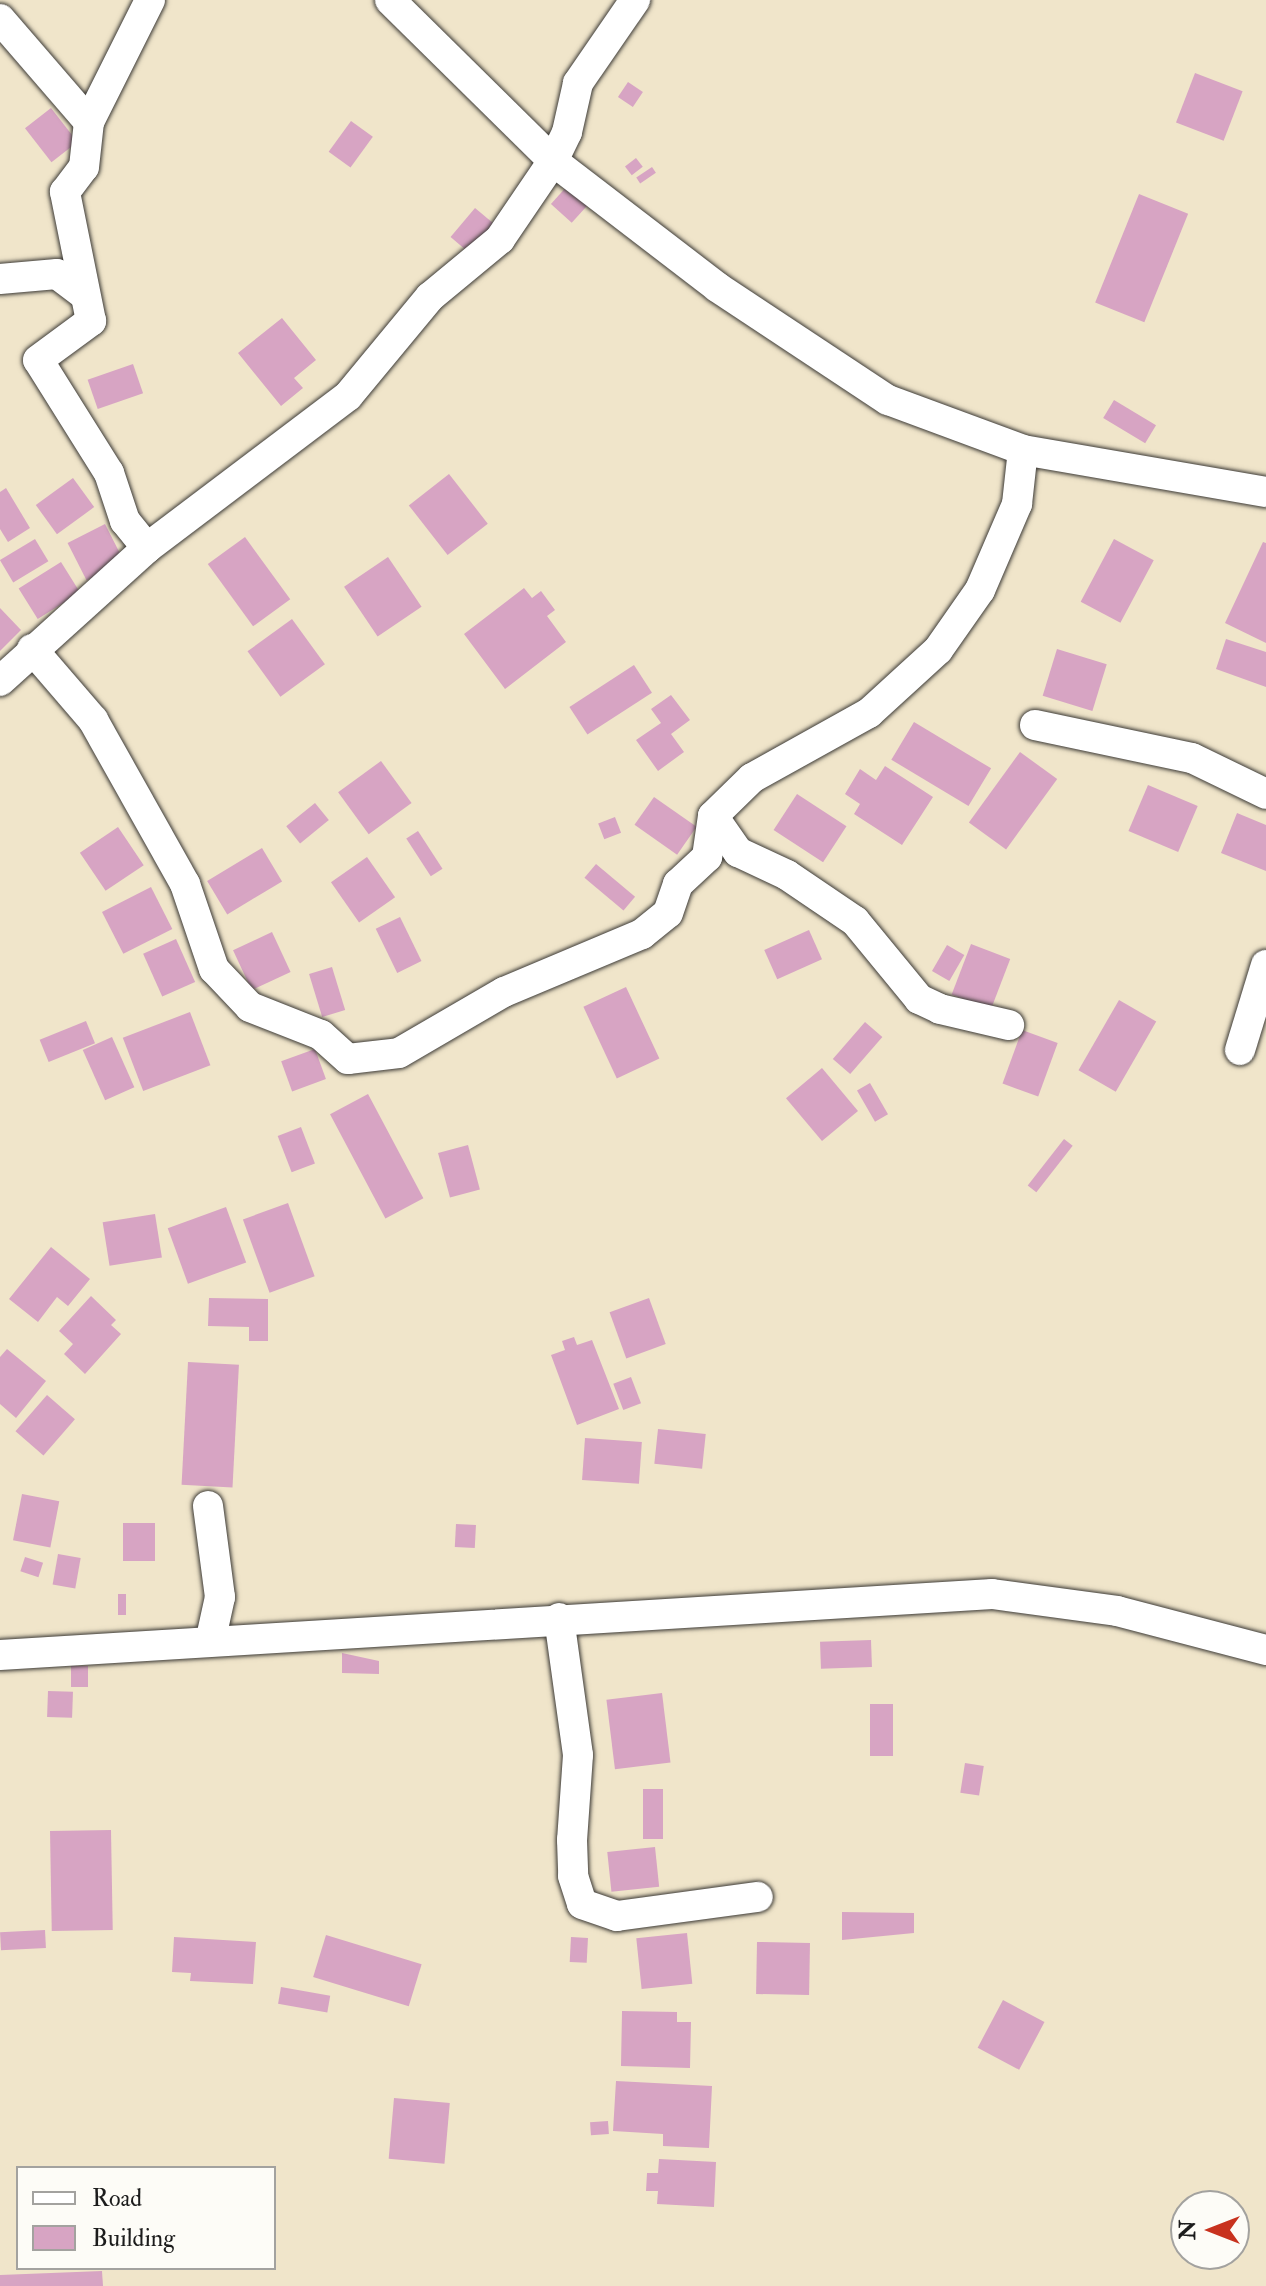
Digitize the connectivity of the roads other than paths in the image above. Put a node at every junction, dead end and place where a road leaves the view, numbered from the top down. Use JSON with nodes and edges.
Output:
{"nodes":[{"id":1,"x":150,"y":0,"type":"edge"},
{"id":2,"x":390,"y":0,"type":"edge"},
{"id":3,"x":635,"y":0,"type":"edge"},
{"id":4,"x":0,"y":19,"type":"edge"},
{"id":5,"x":89,"y":122,"type":"junction"},
{"id":6,"x":553,"y":161,"type":"junction"},
{"id":7,"x":0,"y":279,"type":"edge"},
{"id":8,"x":84,"y":294,"type":"junction"},
{"id":9,"x":1023,"y":450,"type":"junction"},
{"id":10,"x":1266,"y":492,"type":"edge"},
{"id":11,"x":147,"y":548,"type":"junction"},
{"id":12,"x":32,"y":649,"type":"junction"},
{"id":13,"x":0,"y":681,"type":"edge"},
{"id":14,"x":1035,"y":725,"type":"dead end"},
{"id":15,"x":1266,"y":794,"type":"edge"},
{"id":16,"x":713,"y":816,"type":"junction"},
{"id":17,"x":1266,"y":965,"type":"edge"},
{"id":18,"x":1009,"y":1025,"type":"dead end"},
{"id":19,"x":1240,"y":1050,"type":"dead end"},
{"id":20,"x":208,"y":1506,"type":"dead end"},
{"id":21,"x":559,"y":1618,"type":"junction"},
{"id":22,"x":211,"y":1638,"type":"junction"},
{"id":23,"x":1266,"y":1650,"type":"edge"},
{"id":24,"x":0,"y":1655,"type":"edge"},
{"id":25,"x":758,"y":1897,"type":"dead end"}],
"edges":[{"from":1,"to":5,"type":"street"},
{"from":2,"to":6,"type":"street"},
{"from":3,"to":6,"type":"street"},
{"from":4,"to":5,"type":"street"},
{"from":5,"to":8,"type":"street"},
{"from":6,"to":9,"type":"street"},
{"from":6,"to":11,"type":"street"},
{"from":7,"to":8,"type":"street"},
{"from":8,"to":11,"type":"street"},
{"from":9,"to":10,"type":"street"},
{"from":9,"to":16,"type":"street"},
{"from":11,"to":12,"type":"street"},
{"from":12,"to":13,"type":"street"},
{"from":12,"to":16,"type":"street"},
{"from":14,"to":15,"type":"street"},
{"from":16,"to":18,"type":"street"},
{"from":17,"to":19,"type":"street"},
{"from":20,"to":22,"type":"street"},
{"from":21,"to":22,"type":"street"},
{"from":21,"to":23,"type":"street"},
{"from":21,"to":25,"type":"street"},
{"from":22,"to":24,"type":"street"}]}
